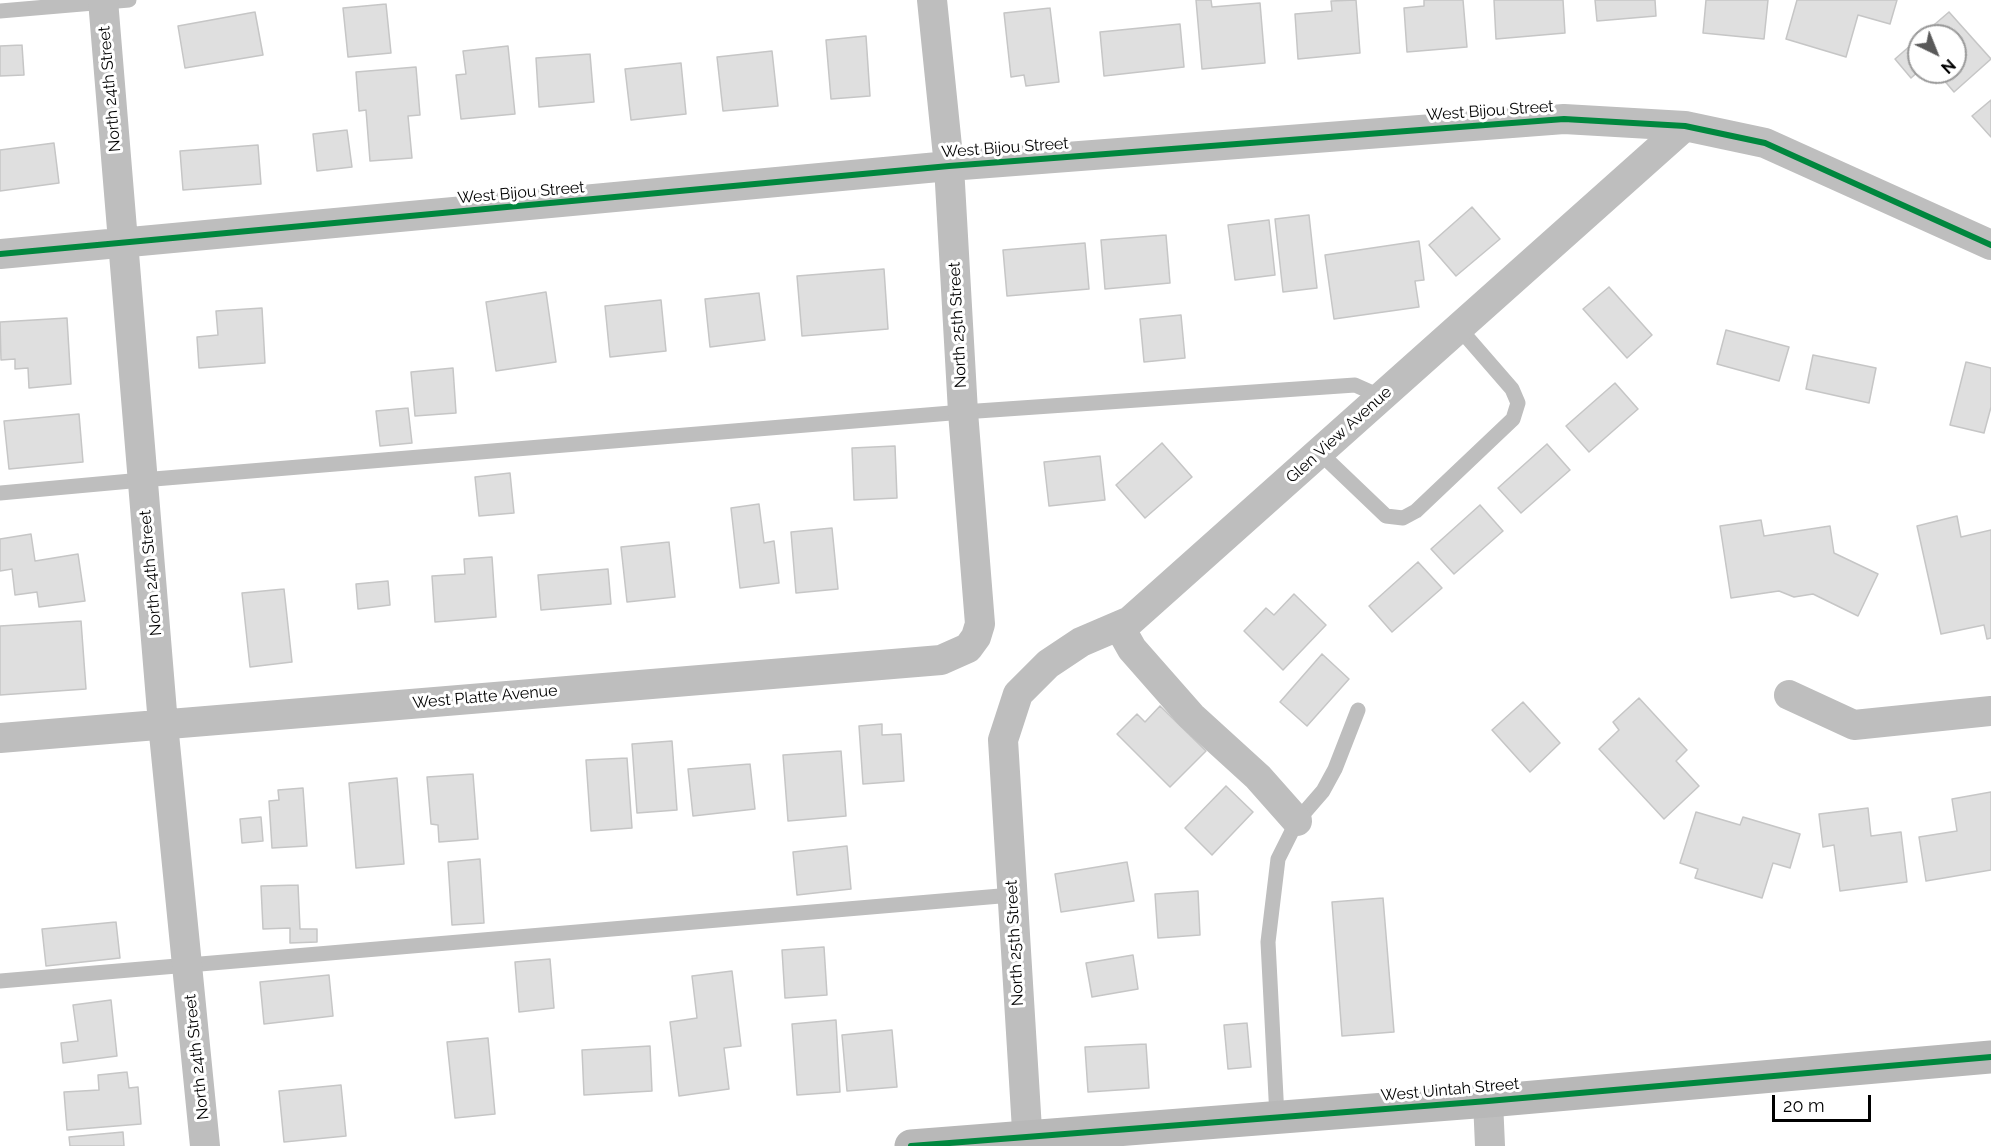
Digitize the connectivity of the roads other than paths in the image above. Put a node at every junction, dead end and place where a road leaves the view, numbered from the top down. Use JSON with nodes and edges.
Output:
{"nodes":[{"id":1,"x":932,"y":0,"type":"edge"},
{"id":2,"x":112,"y":1,"type":"edge"},
{"id":3,"x":0,"y":11,"type":"edge"},
{"id":4,"x":1686,"y":126,"type":"junction"},
{"id":5,"x":949,"y":166,"type":"junction"},
{"id":6,"x":123,"y":243,"type":"junction"},
{"id":7,"x":1991,"y":245,"type":"edge"},
{"id":8,"x":0,"y":254,"type":"edge"},
{"id":9,"x":1459,"y":328,"type":"junction"},
{"id":10,"x":1382,"y":397,"type":"junction"},
{"id":11,"x":963,"y":412,"type":"junction"},
{"id":12,"x":1319,"y":453,"type":"junction"},
{"id":13,"x":142,"y":480,"type":"junction"},
{"id":14,"x":0,"y":493,"type":"edge"},
{"id":15,"x":1119,"y":626,"type":"junction"},
{"id":16,"x":968,"y":648,"type":"joint"},
{"id":17,"x":1789,"y":695,"type":"dead end"},
{"id":18,"x":1358,"y":710,"type":"dead end"},
{"id":19,"x":1991,"y":711,"type":"edge"},
{"id":20,"x":163,"y":724,"type":"junction"},
{"id":21,"x":0,"y":738,"type":"edge"},
{"id":22,"x":1003,"y":740,"type":"joint"},
{"id":23,"x":1297,"y":821,"type":"junction"},
{"id":24,"x":1012,"y":895,"type":"junction"},
{"id":25,"x":188,"y":966,"type":"junction"},
{"id":26,"x":0,"y":981,"type":"edge"},
{"id":27,"x":1991,"y":1057,"type":"edge"},
{"id":28,"x":1488,"y":1101,"type":"junction"},
{"id":29,"x":1277,"y":1118,"type":"junction"},
{"id":30,"x":1027,"y":1141,"type":"edge"},
{"id":31,"x":206,"y":1146,"type":"edge"},
{"id":32,"x":911,"y":1146,"type":"edge"},
{"id":33,"x":1490,"y":1146,"type":"edge"}],
"edges":[{"from":1,"to":5,"type":"street","name":"North 25th Street"},
{"from":2,"to":3,"type":"lane"},
{"from":2,"to":6,"type":"street","name":"North 24th Street"},
{"from":4,"to":5,"type":"street","name":"West Bijou Street"},
{"from":4,"to":7,"type":"street","name":"West Bijou Street"},
{"from":4,"to":9,"type":"street","name":"Glen View Avenue"},
{"from":5,"to":6,"type":"street","name":"West Bijou Street"},
{"from":5,"to":11,"type":"street","name":"North 25th Street"},
{"from":6,"to":8,"type":"street","name":"West Bijou Street"},
{"from":6,"to":13,"type":"street","name":"North 24th Street"},
{"from":9,"to":10,"type":"street","name":"Glen View Avenue"},
{"from":9,"to":12,"type":"lane"},
{"from":10,"to":11,"type":"lane"},
{"from":10,"to":12,"type":"street","name":"Glen View Avenue"},
{"from":11,"to":13,"type":"lane"},
{"from":11,"to":16,"type":"street","name":"North 25th Street"},
{"from":12,"to":15,"type":"street","name":"Glen View Avenue"},
{"from":13,"to":14,"type":"lane"},
{"from":13,"to":20,"type":"street","name":"North 24th Street"},
{"from":15,"to":22,"type":"street","name":"Glen View Avenue"},
{"from":15,"to":23,"type":"street"},
{"from":16,"to":20,"type":"street","name":"West Platte Avenue"},
{"from":17,"to":19,"type":"street"},
{"from":18,"to":23,"type":"lane"},
{"from":20,"to":21,"type":"street","name":"West Platte Avenue"},
{"from":20,"to":25,"type":"street","name":"North 24th Street"},
{"from":22,"to":24,"type":"street","name":"North 25th Street"},
{"from":23,"to":29,"type":"lane"},
{"from":24,"to":25,"type":"lane"},
{"from":24,"to":30,"type":"street","name":"North 25th Street"},
{"from":25,"to":26,"type":"lane"},
{"from":25,"to":31,"type":"street","name":"North 24th Street"},
{"from":27,"to":28,"type":"main road","name":"West Uintah Street"},
{"from":28,"to":29,"type":"main road","name":"West Uintah Street"},
{"from":28,"to":33,"type":"street"},
{"from":29,"to":30,"type":"main road","name":"West Uintah Street"},
{"from":30,"to":32,"type":"main road","name":"West Uintah Street"}]}
